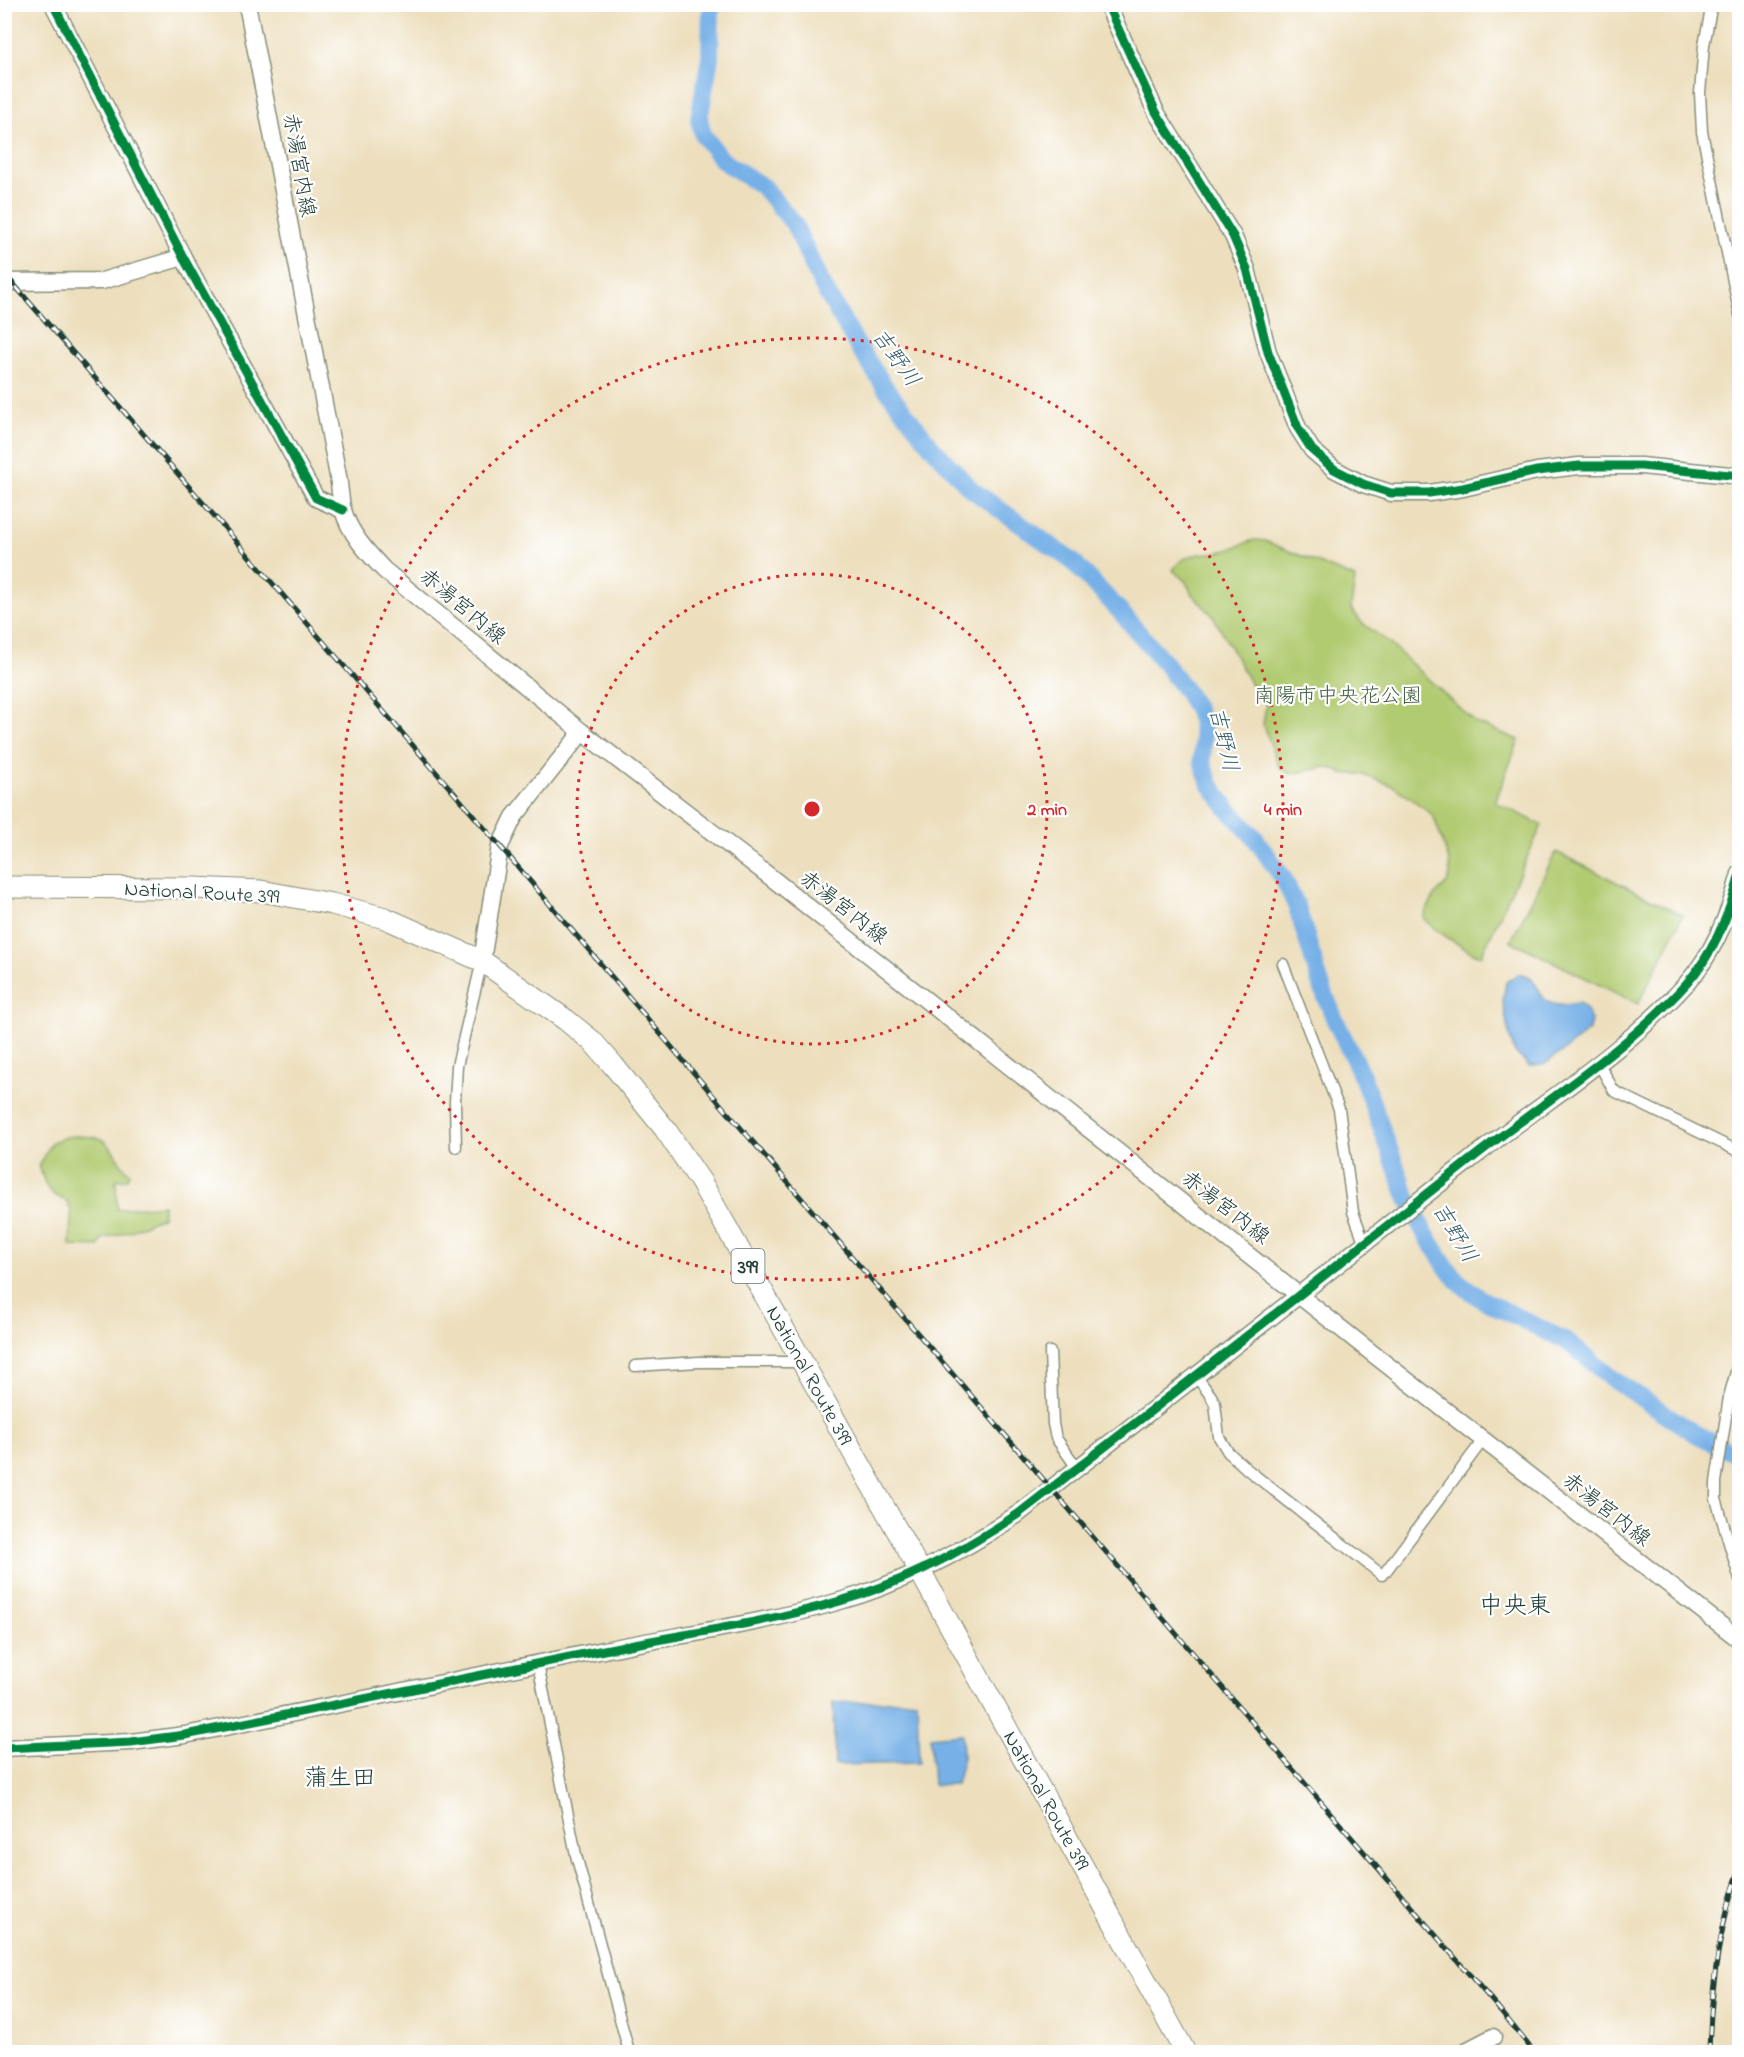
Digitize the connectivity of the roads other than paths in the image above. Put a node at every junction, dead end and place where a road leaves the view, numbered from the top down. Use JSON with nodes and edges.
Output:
{"nodes":[{"id":1,"x":53,"y":4,"type":"edge"},
{"id":2,"x":247,"y":4,"type":"edge"},
{"id":3,"x":1107,"y":4,"type":"edge"},
{"id":4,"x":1712,"y":4,"type":"edge"},
{"id":5,"x":183,"y":257,"type":"junction"},
{"id":6,"x":4,"y":282,"type":"edge"},
{"id":7,"x":1738,"y":300,"type":"edge"},
{"id":8,"x":1740,"y":315,"type":"edge"},
{"id":9,"x":1740,"y":476,"type":"edge"},
{"id":10,"x":343,"y":510,"type":"junction"},
{"id":11,"x":582,"y":732,"type":"junction"},
{"id":12,"x":1740,"y":874,"type":"edge"},
{"id":13,"x":4,"y":887,"type":"edge"},
{"id":14,"x":482,"y":961,"type":"junction"},
{"id":15,"x":1283,"y":964,"type":"dead end"},
{"id":16,"x":1599,"y":1064,"type":"junction"},
{"id":17,"x":456,"y":1147,"type":"dead end"},
{"id":18,"x":1740,"y":1152,"type":"edge"},
{"id":19,"x":1365,"y":1244,"type":"junction"},
{"id":20,"x":1300,"y":1294,"type":"junction"},
{"id":21,"x":1050,"y":1352,"type":"dead end"},
{"id":22,"x":1740,"y":1357,"type":"edge"},
{"id":23,"x":803,"y":1362,"type":"junction"},
{"id":24,"x":635,"y":1366,"type":"dead end"},
{"id":25,"x":1196,"y":1376,"type":"junction"},
{"id":26,"x":1483,"y":1440,"type":"junction"},
{"id":27,"x":1077,"y":1468,"type":"junction"},
{"id":28,"x":920,"y":1572,"type":"junction"},
{"id":29,"x":1740,"y":1580,"type":"edge"},
{"id":30,"x":1740,"y":1641,"type":"edge"},
{"id":31,"x":538,"y":1664,"type":"junction"},
{"id":32,"x":4,"y":1748,"type":"edge"},
{"id":33,"x":1493,"y":2037,"type":"dead end"},
{"id":34,"x":629,"y":2052,"type":"edge"},
{"id":35,"x":1185,"y":2052,"type":"edge"},
{"id":36,"x":1464,"y":2052,"type":"edge"}],
"edges":[{"from":1,"to":5,"type":"street"},
{"from":2,"to":10,"type":"street","name":"赤湯宮内線"},
{"from":3,"to":9,"type":"street"},
{"from":4,"to":7,"type":"street"},
{"from":5,"to":6,"type":"street"},
{"from":5,"to":10,"type":"street"},
{"from":7,"to":8,"type":"street"},
{"from":10,"to":11,"type":"street","name":"赤湯宮内線"},
{"from":11,"to":14,"type":"street"},
{"from":11,"to":20,"type":"street","name":"赤湯宮内線"},
{"from":12,"to":16,"type":"street"},
{"from":13,"to":14,"type":"highway","name":"National Route 399","number":"399"},
{"from":14,"to":17,"type":"street"},
{"from":14,"to":23,"type":"highway","name":"National Route 399","number":"399"},
{"from":15,"to":19,"type":"street"},
{"from":16,"to":18,"type":"street"},
{"from":16,"to":19,"type":"street"},
{"from":19,"to":20,"type":"street"},
{"from":20,"to":25,"type":"street"},
{"from":20,"to":26,"type":"street","name":"赤湯宮内線"},
{"from":21,"to":27,"type":"street"},
{"from":22,"to":29,"type":"street"},
{"from":23,"to":24,"type":"street"},
{"from":23,"to":28,"type":"highway","name":"National Route 399","number":"399"},
{"from":25,"to":26,"type":"street"},
{"from":25,"to":27,"type":"street"},
{"from":26,"to":30,"type":"street","name":"赤湯宮内線"},
{"from":27,"to":28,"type":"street"},
{"from":28,"to":31,"type":"street"},
{"from":28,"to":35,"type":"highway","name":"National Route 399","number":"399"},
{"from":31,"to":32,"type":"street"},
{"from":31,"to":34,"type":"street"},
{"from":33,"to":36,"type":"street"}]}
